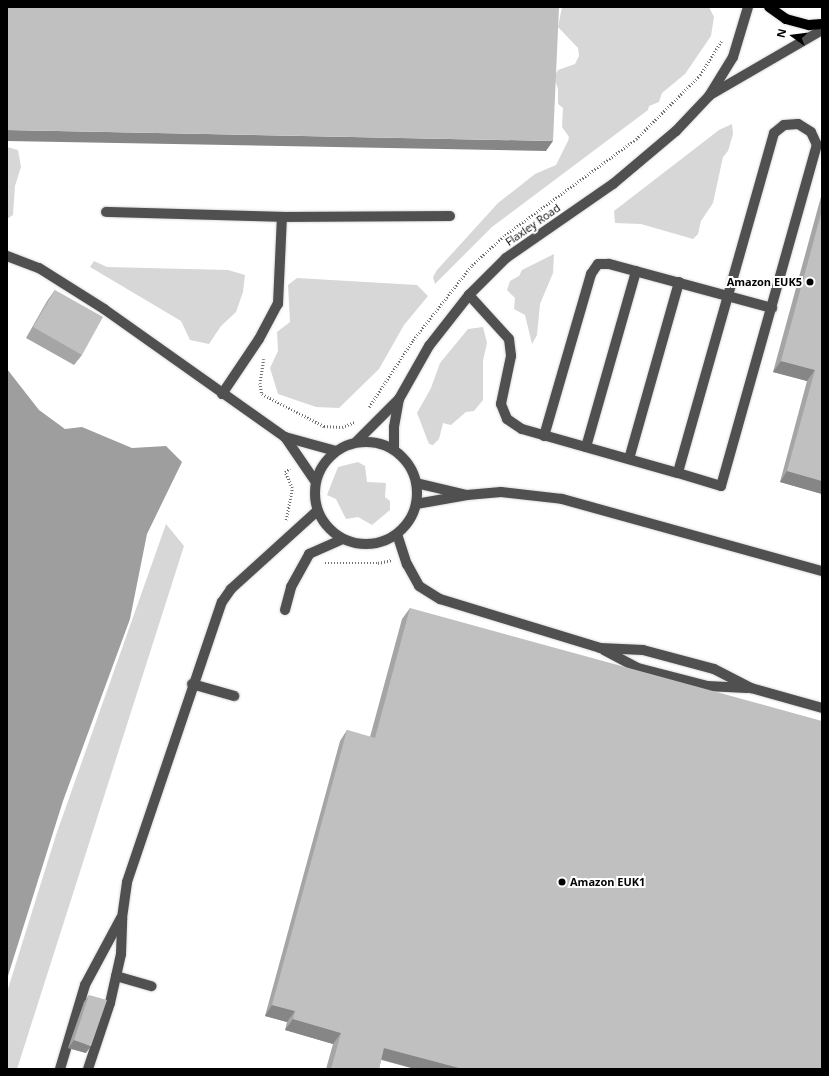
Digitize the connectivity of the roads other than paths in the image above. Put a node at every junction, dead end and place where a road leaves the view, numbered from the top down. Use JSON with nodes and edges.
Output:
{"nodes":[{"id":1,"x":748,"y":7,"type":"edge"},
{"id":2,"x":769,"y":7,"type":"edge"},
{"id":3,"x":822,"y":24,"type":"edge"},
{"id":4,"x":822,"y":30,"type":"edge"},
{"id":5,"x":709,"y":96,"type":"junction"},
{"id":6,"x":106,"y":212,"type":"dead end"},
{"id":7,"x":450,"y":216,"type":"dead end"},
{"id":8,"x":282,"y":217,"type":"junction"},
{"id":9,"x":7,"y":256,"type":"edge"},
{"id":10,"x":636,"y":271,"type":"junction"},
{"id":11,"x":679,"y":282,"type":"junction"},
{"id":12,"x":469,"y":295,"type":"junction"},
{"id":13,"x":728,"y":296,"type":"junction"},
{"id":14,"x":772,"y":308,"type":"junction"},
{"id":15,"x":222,"y":394,"type":"junction"},
{"id":16,"x":399,"y":400,"type":"junction"},
{"id":17,"x":544,"y":436,"type":"junction"},
{"id":18,"x":285,"y":437,"type":"junction"},
{"id":19,"x":356,"y":442,"type":"junction"},
{"id":20,"x":586,"y":448,"type":"junction"},
{"id":21,"x":394,"y":450,"type":"junction"},
{"id":22,"x":336,"y":451,"type":"junction"},
{"id":23,"x":629,"y":459,"type":"junction"},
{"id":24,"x":678,"y":473,"type":"junction"},
{"id":25,"x":315,"y":481,"type":"junction"},
{"id":26,"x":416,"y":483,"type":"junction"},
{"id":27,"x":467,"y":495,"type":"junction"},
{"id":28,"x":416,"y":504,"type":"junction"},
{"id":29,"x":317,"y":511,"type":"junction"},
{"id":30,"x":397,"y":534,"type":"junction"},
{"id":31,"x":343,"y":539,"type":"junction"},
{"id":32,"x":822,"y":571,"type":"edge"},
{"id":33,"x":285,"y":610,"type":"dead end"},
{"id":34,"x":600,"y":648,"type":"junction"},
{"id":35,"x":192,"y":684,"type":"junction"},
{"id":36,"x":751,"y":688,"type":"junction"},
{"id":37,"x":234,"y":696,"type":"dead end"},
{"id":38,"x":822,"y":708,"type":"edge"},
{"id":39,"x":122,"y":918,"type":"junction"},
{"id":40,"x":116,"y":976,"type":"junction"},
{"id":41,"x":152,"y":986,"type":"dead end"},
{"id":42,"x":60,"y":1069,"type":"edge"},
{"id":43,"x":88,"y":1069,"type":"edge"}],
"edges":[{"from":1,"to":5,"type":"street","name":"Flaxley Road"},
{"from":2,"to":3,"type":"main road"},
{"from":4,"to":5,"type":"street","name":"Flaxley Road"},
{"from":5,"to":12,"type":"street","name":"Flaxley Road"},
{"from":6,"to":8,"type":"street"},
{"from":7,"to":8,"type":"street"},
{"from":8,"to":15,"type":"street"},
{"from":9,"to":15,"type":"street"},
{"from":10,"to":11,"type":"street"},
{"from":10,"to":17,"type":"street"},
{"from":10,"to":20,"type":"street"},
{"from":11,"to":13,"type":"street"},
{"from":11,"to":23,"type":"street"},
{"from":12,"to":16,"type":"street","name":"Flaxley Road"},
{"from":12,"to":17,"type":"street"},
{"from":13,"to":14,"type":"street"},
{"from":13,"to":14,"type":"street"},
{"from":13,"to":24,"type":"street"},
{"from":14,"to":24,"type":"street"},
{"from":15,"to":18,"type":"street"},
{"from":16,"to":19,"type":"street"},
{"from":16,"to":21,"type":"street"},
{"from":17,"to":20,"type":"street"},
{"from":18,"to":22,"type":"street"},
{"from":18,"to":25,"type":"street"},
{"from":19,"to":21,"type":"street"},
{"from":19,"to":22,"type":"street"},
{"from":20,"to":23,"type":"street"},
{"from":21,"to":26,"type":"street"},
{"from":22,"to":25,"type":"street"},
{"from":23,"to":24,"type":"street"},
{"from":25,"to":29,"type":"street"},
{"from":26,"to":27,"type":"street"},
{"from":26,"to":28,"type":"street"},
{"from":27,"to":28,"type":"street"},
{"from":27,"to":32,"type":"street"},
{"from":28,"to":30,"type":"street"},
{"from":29,"to":31,"type":"street"},
{"from":29,"to":35,"type":"street"},
{"from":30,"to":31,"type":"street"},
{"from":30,"to":34,"type":"street"},
{"from":31,"to":33,"type":"street"},
{"from":34,"to":36,"type":"street"},
{"from":34,"to":36,"type":"street"},
{"from":35,"to":37,"type":"street"},
{"from":35,"to":39,"type":"street"},
{"from":36,"to":38,"type":"street"},
{"from":39,"to":40,"type":"street"},
{"from":39,"to":42,"type":"street"},
{"from":40,"to":41,"type":"street"},
{"from":40,"to":43,"type":"street"}]}
